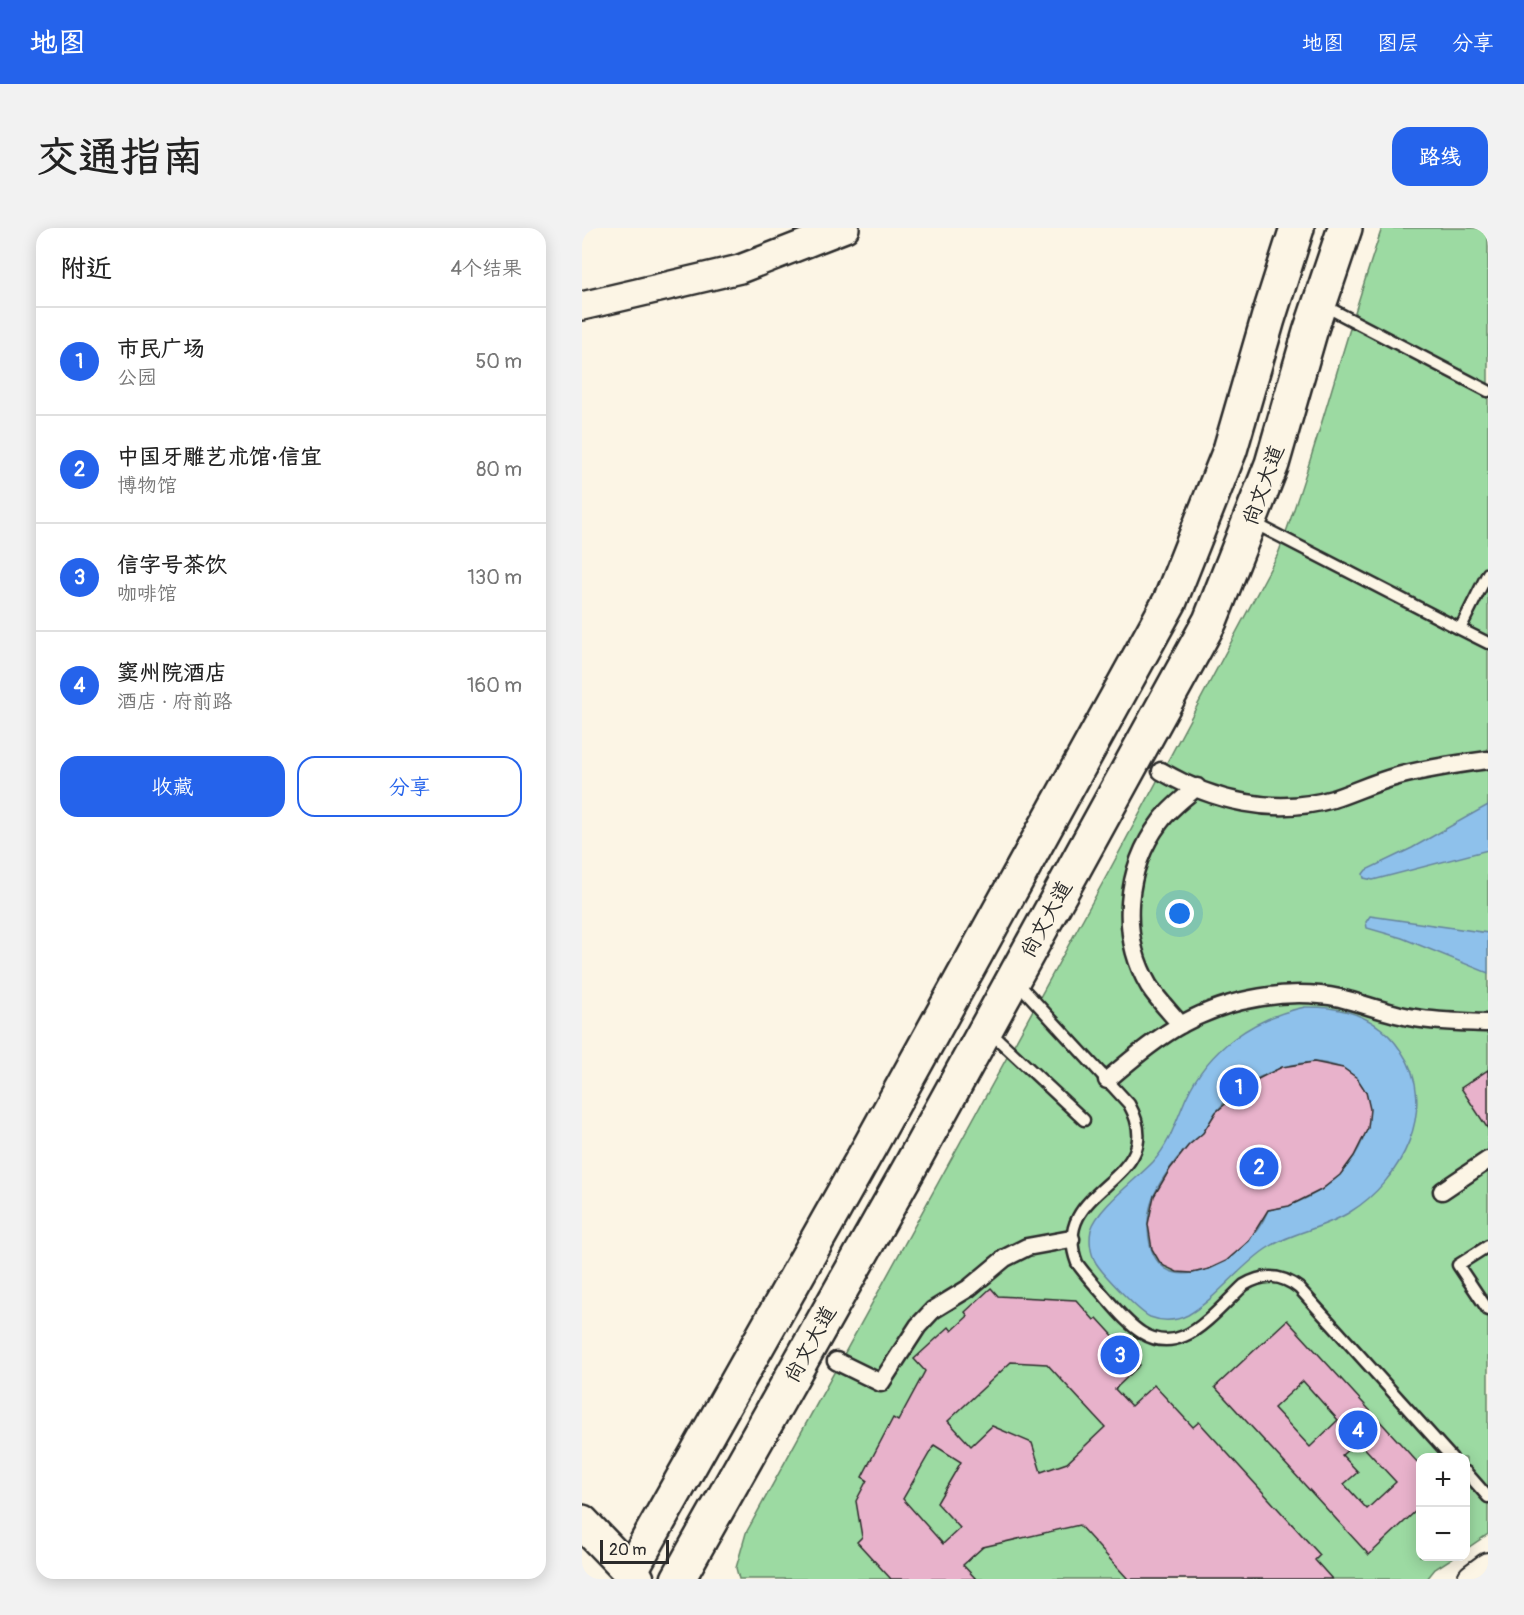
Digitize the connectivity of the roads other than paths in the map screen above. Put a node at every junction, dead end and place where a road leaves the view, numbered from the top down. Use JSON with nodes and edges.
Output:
{"nodes":[{"id":1,"x":845,"y":228,"type":"edge"},
{"id":2,"x":1297,"y":228,"type":"edge"},
{"id":3,"x":1345,"y":228,"type":"edge"},
{"id":4,"x":1320,"y":304,"type":"junction"},
{"id":5,"x":582,"y":306,"type":"edge"},
{"id":6,"x":1488,"y":391,"type":"edge"},
{"id":7,"x":1250,"y":521,"type":"junction"},
{"id":8,"x":1488,"y":573,"type":"edge"},
{"id":9,"x":1460,"y":629,"type":"junction"},
{"id":10,"x":1488,"y":643,"type":"edge"},
{"id":11,"x":1488,"y":760,"type":"edge"},
{"id":12,"x":1161,"y":771,"type":"dead end"},
{"id":13,"x":1197,"y":787,"type":"junction"},
{"id":14,"x":1013,"y":978,"type":"junction"},
{"id":15,"x":1488,"y":1023,"type":"edge"},
{"id":16,"x":1181,"y":1024,"type":"junction"},
{"id":17,"x":986,"y":1028,"type":"junction"},
{"id":18,"x":1107,"y":1080,"type":"junction"},
{"id":19,"x":1083,"y":1120,"type":"dead end"},
{"id":20,"x":1488,"y":1160,"type":"edge"},
{"id":21,"x":1442,"y":1191,"type":"dead end"},
{"id":22,"x":1071,"y":1239,"type":"junction"},
{"id":23,"x":1488,"y":1246,"type":"edge"},
{"id":24,"x":1488,"y":1310,"type":"edge"},
{"id":25,"x":836,"y":1361,"type":"dead end"},
{"id":26,"x":1448,"y":1453,"type":"edge"},
{"id":27,"x":1470,"y":1477,"type":"edge"},
{"id":28,"x":1488,"y":1497,"type":"edge"},
{"id":29,"x":582,"y":1522,"type":"edge"},
{"id":30,"x":1488,"y":1568,"type":"edge"},
{"id":31,"x":633,"y":1576,"type":"edge"},
{"id":32,"x":678,"y":1579,"type":"edge"},
{"id":33,"x":1473,"y":1579,"type":"edge"}],
"edges":[{"from":1,"to":5,"type":"street"},
{"from":2,"to":31,"type":"main road","name":"尚文大道"},
{"from":3,"to":4,"type":"main road","name":"尚文大道"},
{"from":4,"to":6,"type":"lane"},
{"from":4,"to":7,"type":"main road","name":"尚文大道"},
{"from":7,"to":9,"type":"lane"},
{"from":7,"to":14,"type":"main road","name":"尚文大道"},
{"from":8,"to":9,"type":"lane"},
{"from":9,"to":10,"type":"lane"},
{"from":11,"to":13,"type":"street"},
{"from":12,"to":13,"type":"street"},
{"from":13,"to":16,"type":"street"},
{"from":14,"to":17,"type":"main road","name":"尚文大道"},
{"from":14,"to":18,"type":"lane"},
{"from":15,"to":16,"type":"street"},
{"from":16,"to":18,"type":"street"},
{"from":17,"to":19,"type":"lane"},
{"from":17,"to":32,"type":"main road","name":"尚文大道"},
{"from":18,"to":22,"type":"lane"},
{"from":20,"to":21,"type":"street"},
{"from":22,"to":25,"type":"street"},
{"from":22,"to":26,"type":"lane"},
{"from":23,"to":24,"type":"lane"},
{"from":27,"to":28,"type":"lane"},
{"from":29,"to":31,"type":"main road"},
{"from":30,"to":33,"type":"main road"}]}
